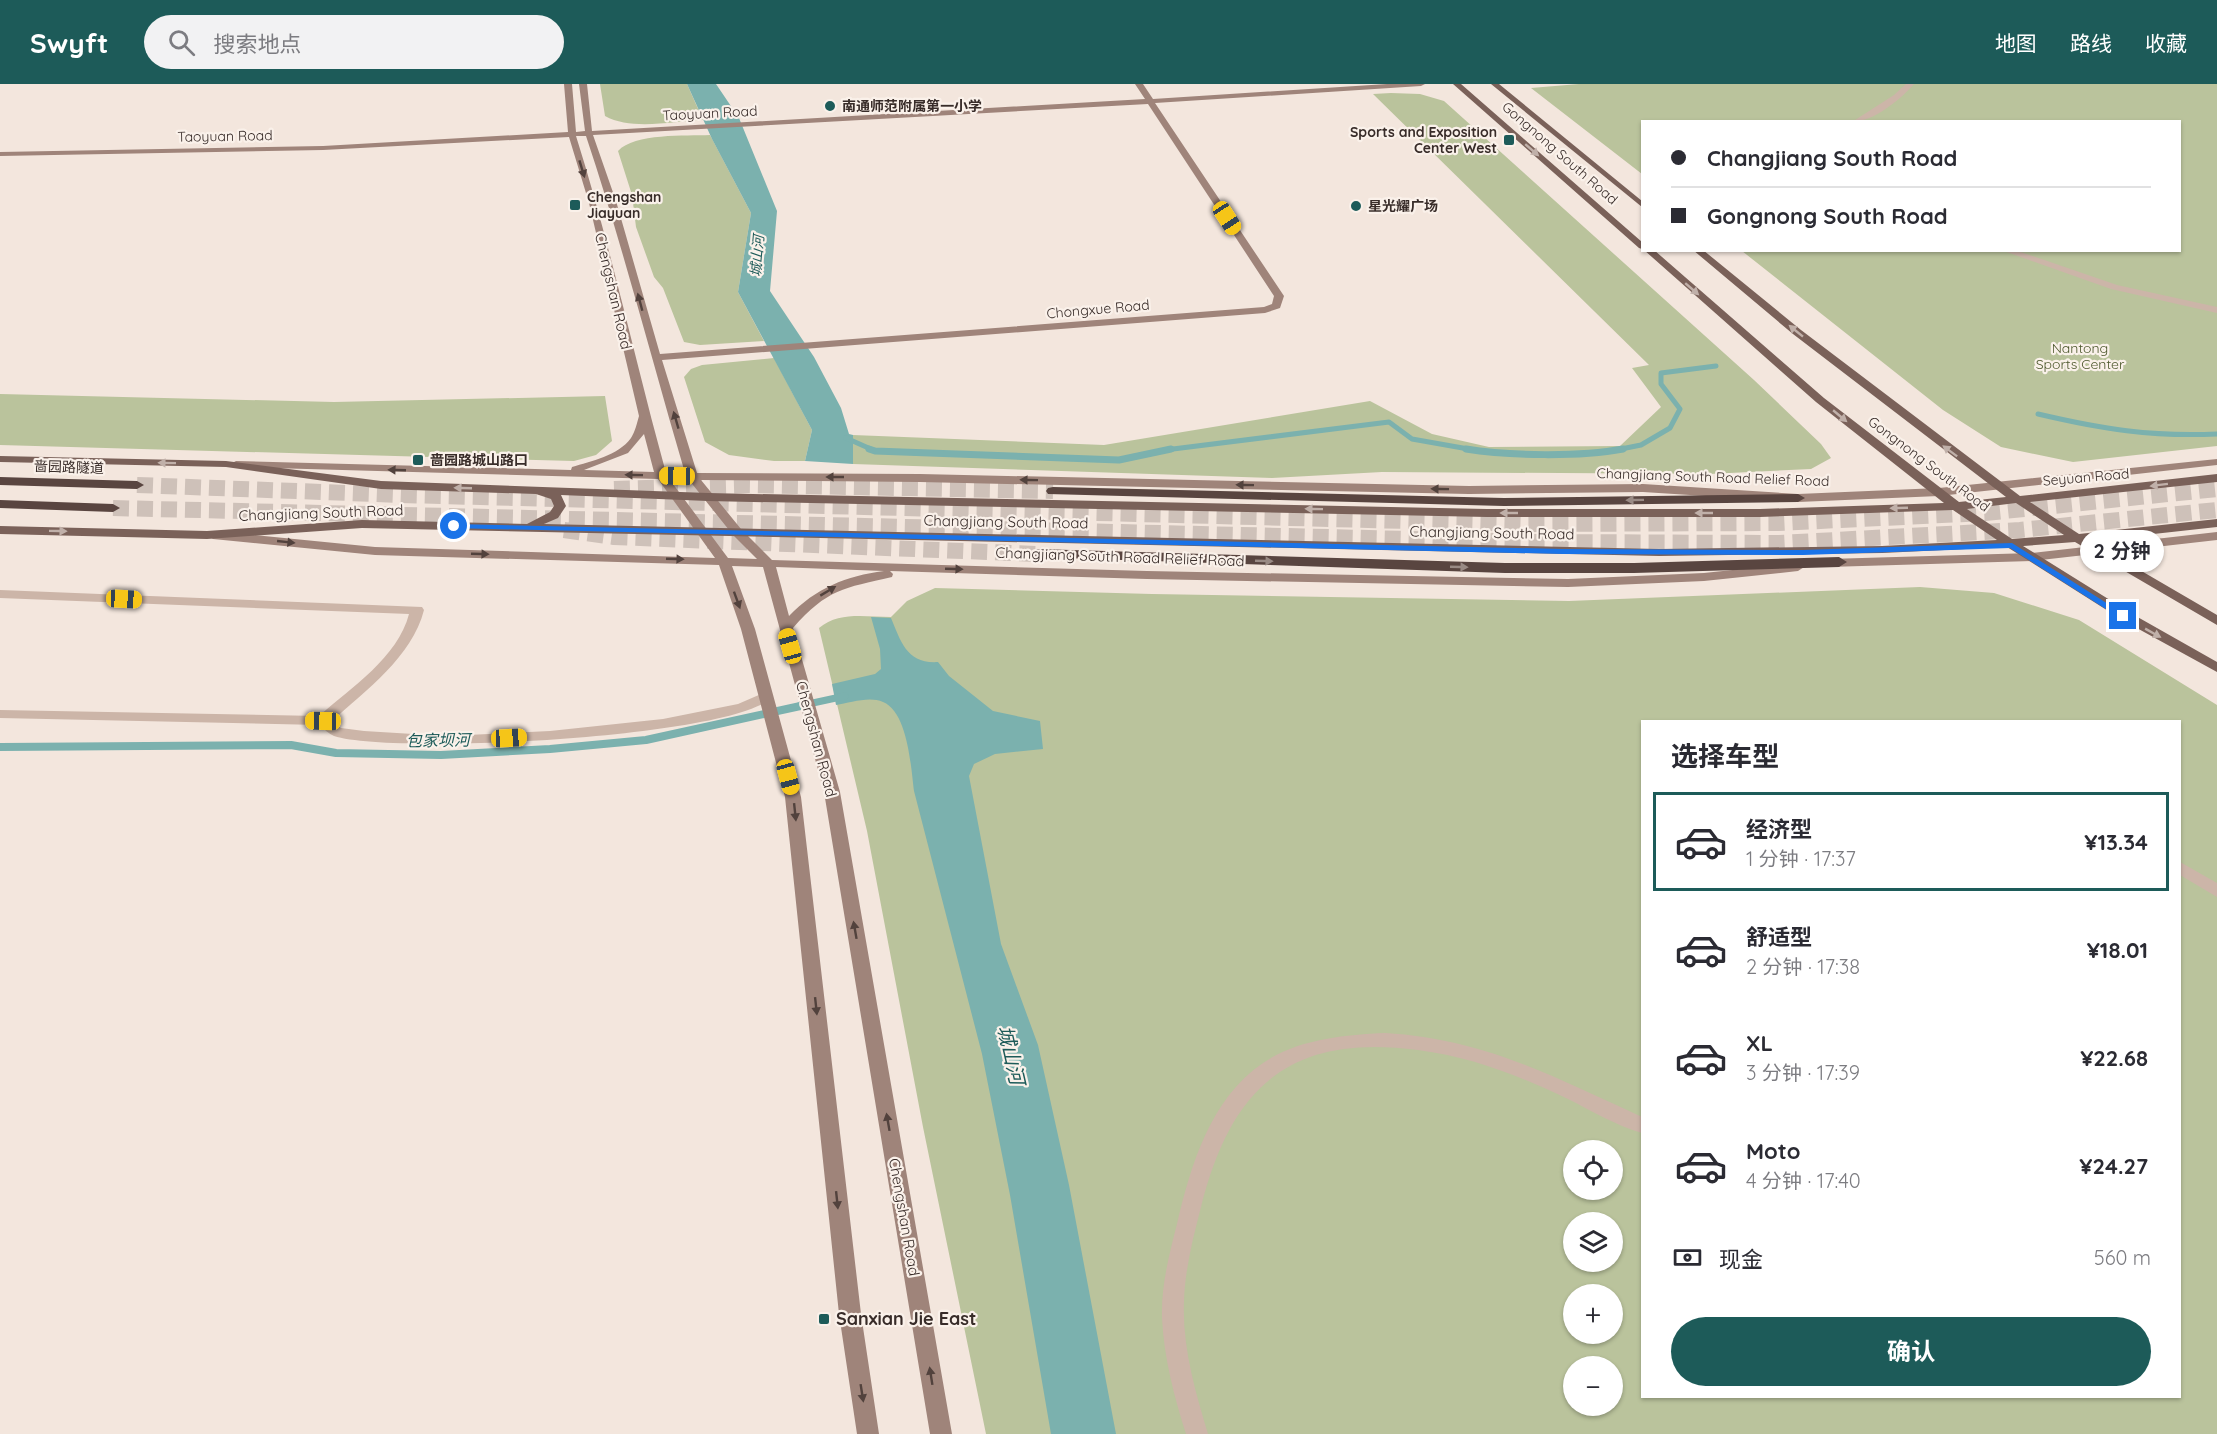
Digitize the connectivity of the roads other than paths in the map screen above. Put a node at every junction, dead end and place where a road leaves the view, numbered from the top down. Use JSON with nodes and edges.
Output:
{"nodes":[{"id":1,"x":568,"y":84,"type":"edge"},
{"id":2,"x":583,"y":84,"type":"edge"},
{"id":3,"x":1138,"y":84,"type":"edge"},
{"id":4,"x":1421,"y":84,"type":"edge"},
{"id":5,"x":1457,"y":84,"type":"edge"},
{"id":6,"x":1495,"y":84,"type":"edge"},
{"id":7,"x":1910,"y":84,"type":"edge"},
{"id":8,"x":1365,"y":86,"type":"edge"},
{"id":9,"x":1149,"y":101,"type":"junction"},
{"id":10,"x":1858,"y":120,"type":"edge"},
{"id":11,"x":589,"y":134,"type":"junction"},
{"id":12,"x":572,"y":135,"type":"junction"},
{"id":13,"x":0,"y":154,"type":"edge"},
{"id":14,"x":1641,"y":205,"type":"edge"},
{"id":15,"x":1641,"y":245,"type":"edge"},
{"id":16,"x":1650,"y":252,"type":"edge"},
{"id":17,"x":1699,"y":252,"type":"edge"},
{"id":18,"x":2011,"y":252,"type":"edge"},
{"id":19,"x":2217,"y":310,"type":"edge"},
{"id":20,"x":657,"y":357,"type":"junction"},
{"id":21,"x":645,"y":416,"type":"junction"},
{"id":22,"x":0,"y":459,"type":"edge"},
{"id":23,"x":2217,"y":462,"type":"edge"},
{"id":24,"x":226,"y":464,"type":"junction"},
{"id":25,"x":558,"y":474,"type":"junction"},
{"id":26,"x":661,"y":476,"type":"junction"},
{"id":27,"x":692,"y":476,"type":"junction"},
{"id":28,"x":2217,"y":478,"type":"edge"},
{"id":29,"x":0,"y":481,"type":"edge"},
{"id":30,"x":136,"y":485,"type":"tunnel mouth"},
{"id":31,"x":1997,"y":486,"type":"junction"},
{"id":32,"x":521,"y":490,"type":"junction"},
{"id":33,"x":1053,"y":491,"type":"tunnel mouth"},
{"id":34,"x":1940,"y":492,"type":"junction"},
{"id":35,"x":675,"y":495,"type":"junction"},
{"id":36,"x":708,"y":497,"type":"junction"},
{"id":37,"x":1798,"y":498,"type":"junction"},
{"id":38,"x":2019,"y":498,"type":"junction"},
{"id":39,"x":0,"y":504,"type":"edge"},
{"id":40,"x":1958,"y":506,"type":"junction"},
{"id":41,"x":113,"y":508,"type":"tunnel mouth"},
{"id":42,"x":2217,"y":523,"type":"edge"},
{"id":43,"x":523,"y":527,"type":"junction"},
{"id":44,"x":0,"y":530,"type":"edge"},
{"id":45,"x":699,"y":531,"type":"junction"},
{"id":46,"x":737,"y":532,"type":"junction"},
{"id":47,"x":207,"y":535,"type":"junction"},
{"id":48,"x":2217,"y":536,"type":"edge"},
{"id":49,"x":2081,"y":539,"type":"junction"},
{"id":50,"x":2012,"y":545,"type":"junction"},
{"id":51,"x":2097,"y":551,"type":"junction"},
{"id":52,"x":1037,"y":554,"type":"tunnel mouth"},
{"id":53,"x":2032,"y":557,"type":"junction"},
{"id":54,"x":723,"y":561,"type":"junction"},
{"id":55,"x":1839,"y":562,"type":"junction"},
{"id":56,"x":768,"y":563,"type":"junction"},
{"id":57,"x":927,"y":568,"type":"junction"},
{"id":58,"x":3,"y":597,"type":"edge"},
{"id":59,"x":2217,"y":621,"type":"edge"},
{"id":60,"x":785,"y":629,"type":"junction"},
{"id":61,"x":2217,"y":668,"type":"edge"},
{"id":62,"x":768,"y":703,"type":"junction"},
{"id":63,"x":0,"y":714,"type":"edge"},
{"id":64,"x":323,"y":721,"type":"junction"},
{"id":65,"x":2181,"y":869,"type":"edge"},
{"id":66,"x":2217,"y":891,"type":"edge"},
{"id":67,"x":1641,"y":1125,"type":"edge"},
{"id":68,"x":868,"y":1434,"type":"edge"},
{"id":69,"x":941,"y":1434,"type":"edge"},
{"id":70,"x":1197,"y":1434,"type":"edge"}],
"edges":[{"from":1,"to":12,"type":"street","name":"Chengshan Road"},
{"from":2,"to":11,"type":"street","name":"Chengshan Road"},
{"from":3,"to":9,"type":"street","name":"Chongxue Road"},
{"from":4,"to":8,"type":"street","name":"Taoyuan Road"},
{"from":5,"to":15,"type":"main road","name":"Gongnong South Road","one_way":true},
{"from":6,"to":14,"type":"main road","name":"Gongnong South Road"},
{"from":7,"to":10,"type":"street"},
{"from":8,"to":9,"type":"street","name":"Taoyuan Road"},
{"from":9,"to":11,"type":"street","name":"Taoyuan Road"},
{"from":9,"to":20,"type":"street","name":"Chongxue Road"},
{"from":11,"to":12,"type":"street","name":"Taoyuan Road"},
{"from":20,"to":11,"type":"street","name":"Chengshan Road","one_way":true},
{"from":12,"to":13,"type":"street","name":"Taoyuan Road"},
{"from":12,"to":21,"type":"street","name":"Chengshan Road","one_way":true},
{"from":16,"to":34,"type":"main road","name":"Gongnong South Road","one_way":true},
{"from":31,"to":17,"type":"main road","name":"Gongnong South Road","one_way":true},
{"from":18,"to":19,"type":"street"},
{"from":27,"to":20,"type":"street","name":"Chengshan Road","one_way":true},
{"from":21,"to":25,"type":"street"},
{"from":21,"to":26,"type":"street","name":"Chengshan Road"},
{"from":24,"to":22,"type":"main road","name":"Changjiang South Road","one_way":true},
{"from":23,"to":31,"type":"street","name":"Changjiang South Road Relief Road"},
{"from":25,"to":24,"type":"street","name":"Changjiang South Road Relief Road","one_way":true},
{"from":32,"to":24,"type":"main road","name":"Changjiang South Road","one_way":true},
{"from":26,"to":25,"type":"street","name":"Changjiang South Road Relief Road","one_way":true},
{"from":26,"to":27,"type":"street","name":"Changjiang South Road Relief Road"},
{"from":26,"to":35,"type":"street","name":"Chengshan Road"},
{"from":27,"to":36,"type":"street","name":"Chengshan Road"},
{"from":37,"to":27,"type":"street","name":"Changjiang South Road Relief Road","one_way":true},
{"from":28,"to":38,"type":"main road","name":"Seyuan Road","one_way":true},
{"from":29,"to":30,"type":"highway","name":"啬园路隧道"},
{"from":31,"to":34,"type":"street","name":"Changjiang South Road Relief Road"},
{"from":31,"to":38,"type":"main road","name":"Gongnong South Road"},
{"from":32,"to":35,"type":"main road","name":"Changjiang South Road"},
{"from":32,"to":43,"type":"main road"},
{"from":37,"to":33,"type":"highway","one_way":true},
{"from":34,"to":37,"type":"street","name":"Changjiang South Road Relief Road"},
{"from":34,"to":40,"type":"main road","name":"Gongnong South Road"},
{"from":35,"to":36,"type":"main road","name":"Changjiang South Road"},
{"from":35,"to":45,"type":"street","name":"Chengshan Road"},
{"from":40,"to":36,"type":"main road","name":"Changjiang South Road","one_way":true},
{"from":36,"to":46,"type":"street","name":"Chengshan Road"},
{"from":38,"to":40,"type":"main road","name":"Seyuan Road"},
{"from":38,"to":49,"type":"main road","name":"Gongnong South Road"},
{"from":39,"to":41,"type":"highway"},
{"from":40,"to":50,"type":"main road","name":"Gongnong South Road"},
{"from":42,"to":49,"type":"main road"},
{"from":43,"to":45,"type":"main road","name":"Changjiang South Road"},
{"from":43,"to":47,"type":"main road","name":"Changjiang South Road"},
{"from":44,"to":47,"type":"main road","name":"Changjiang South Road","one_way":true},
{"from":45,"to":46,"type":"main road","name":"Changjiang South Road"},
{"from":45,"to":54,"type":"street","name":"Chengshan Road"},
{"from":46,"to":50,"type":"main road","name":"Changjiang South Road"},
{"from":46,"to":56,"type":"street","name":"Chengshan Road"},
{"from":47,"to":54,"type":"street","name":"Changjiang South Road Relief Road","one_way":true},
{"from":48,"to":51,"type":"street","name":"Changjiang South Road Relief Road"},
{"from":49,"to":50,"type":"main road"},
{"from":49,"to":51,"type":"main road","name":"Gongnong South Road"},
{"from":50,"to":53,"type":"main road","name":"Gongnong South Road"},
{"from":51,"to":53,"type":"street","name":"Changjiang South Road Relief Road"},
{"from":51,"to":59,"type":"main road","name":"Gongnong South Road"},
{"from":52,"to":55,"type":"highway","one_way":true},
{"from":53,"to":55,"type":"street","name":"Changjiang South Road Relief Road"},
{"from":53,"to":61,"type":"main road","name":"Gongnong South Road","one_way":true},
{"from":54,"to":56,"type":"street","name":"Changjiang South Road Relief Road"},
{"from":54,"to":62,"type":"street","name":"Chengshan Road","one_way":true},
{"from":57,"to":55,"type":"street","name":"Changjiang South Road Relief Road","one_way":true},
{"from":56,"to":57,"type":"street","name":"Changjiang South Road Relief Road"},
{"from":56,"to":60,"type":"street","name":"Chengshan Road"},
{"from":60,"to":57,"type":"street","one_way":true},
{"from":58,"to":64,"type":"street"},
{"from":69,"to":60,"type":"street","name":"Chengshan Road","one_way":true},
{"from":62,"to":64,"type":"street"},
{"from":62,"to":68,"type":"street","name":"Chengshan Road","one_way":true},
{"from":63,"to":64,"type":"street"},
{"from":65,"to":66,"type":"street"},
{"from":67,"to":70,"type":"street"}]}
